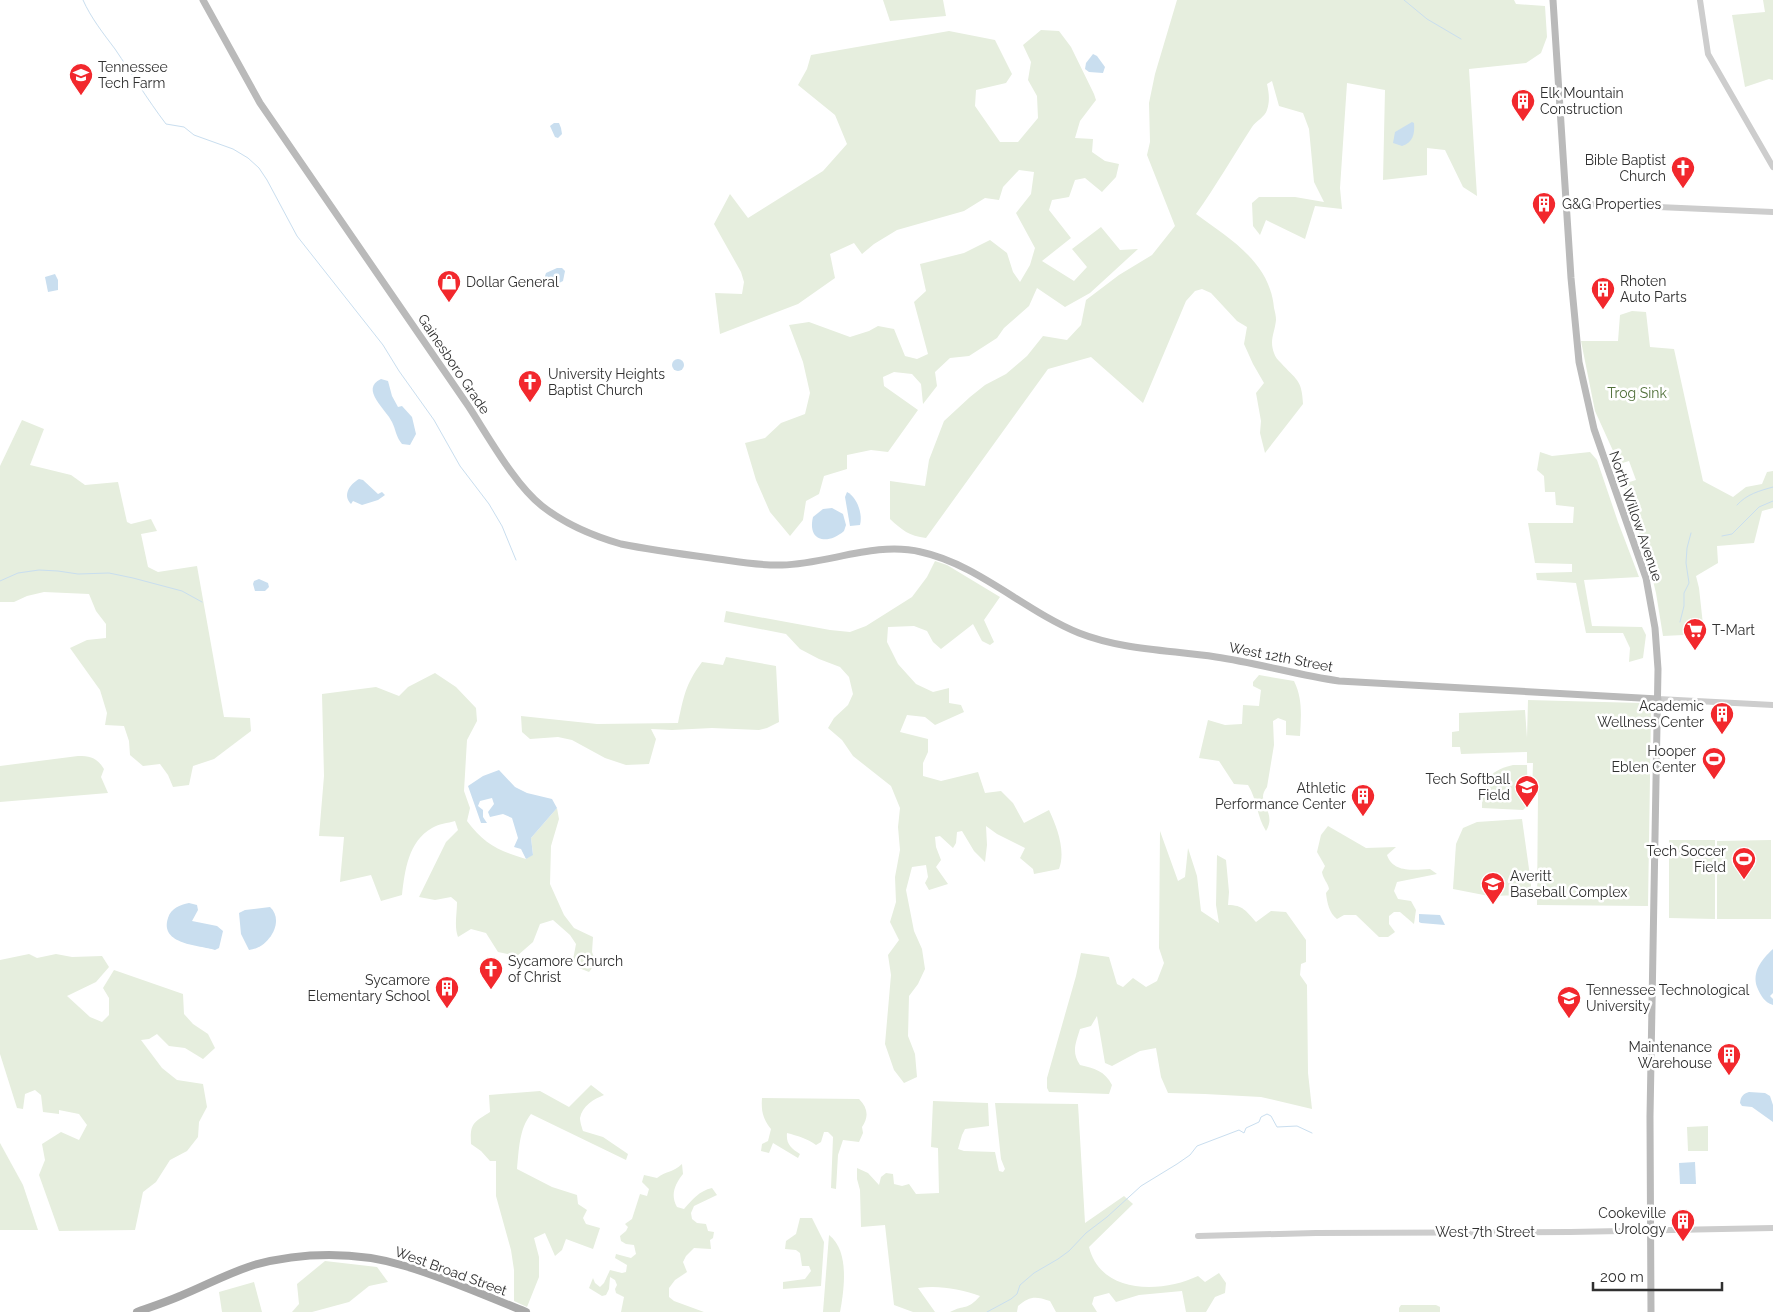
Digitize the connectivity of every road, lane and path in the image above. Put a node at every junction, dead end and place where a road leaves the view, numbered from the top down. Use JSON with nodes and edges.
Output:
{"nodes":[{"id":1,"x":203,"y":0,"type":"edge"},
{"id":2,"x":1552,"y":0,"type":"edge"},
{"id":3,"x":1700,"y":0,"type":"edge"},
{"id":4,"x":1773,"y":167,"type":"edge"},
{"id":5,"x":1566,"y":203,"type":"junction"},
{"id":6,"x":1773,"y":212,"type":"edge"},
{"id":7,"x":807,"y":563,"type":"joint"},
{"id":8,"x":1658,"y":699,"type":"junction"},
{"id":9,"x":1773,"y":705,"type":"edge"},
{"id":10,"x":1773,"y":1228,"type":"edge"},
{"id":11,"x":1651,"y":1230,"type":"junction"},
{"id":12,"x":1198,"y":1236,"type":"dead end"},
{"id":13,"x":137,"y":1312,"type":"edge"},
{"id":14,"x":526,"y":1312,"type":"edge"},
{"id":15,"x":1651,"y":1312,"type":"edge"}],
"edges":[{"from":1,"to":7,"type":"main road","name":"Gainesboro Grade"},
{"from":2,"to":5,"type":"main road","name":"North Willow Avenue"},
{"from":3,"to":4,"type":"street"},
{"from":5,"to":6,"type":"street"},
{"from":5,"to":8,"type":"main road","name":"North Willow Avenue"},
{"from":7,"to":8,"type":"main road","name":"West 12th Street"},
{"from":8,"to":9,"type":"street","name":"West 12th Street"},
{"from":8,"to":11,"type":"main road","name":"North Willow Avenue"},
{"from":10,"to":11,"type":"street","name":"West 7th Street"},
{"from":11,"to":12,"type":"street","name":"West 7th Street"},
{"from":11,"to":15,"type":"main road","name":"North Willow Avenue"},
{"from":13,"to":14,"type":"main road","name":"West Broad Street"}]}
